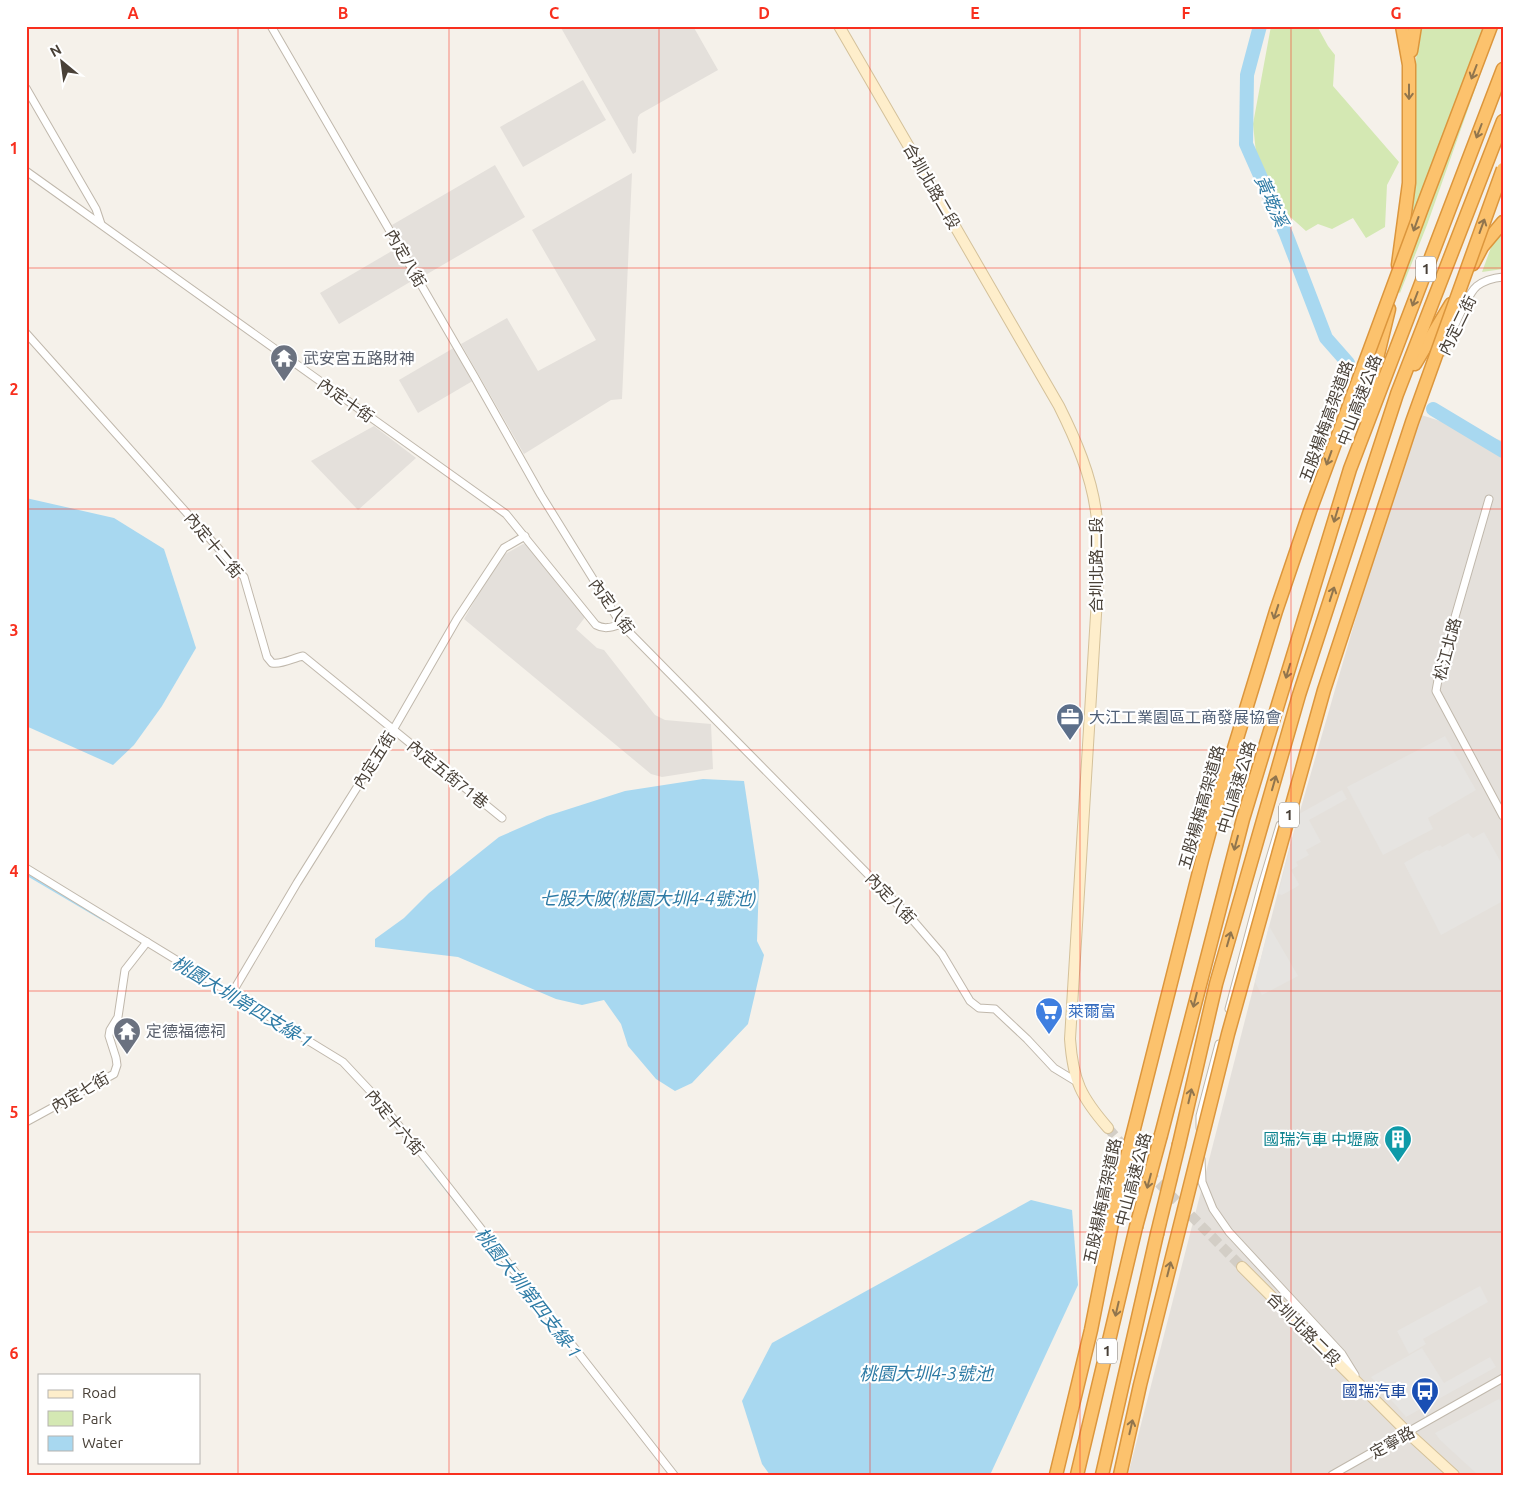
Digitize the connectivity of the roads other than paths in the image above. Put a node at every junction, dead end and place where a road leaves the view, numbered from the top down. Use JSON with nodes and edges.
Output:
{"nodes":[{"id":1,"x":271,"y":26,"type":"edge"},
{"id":2,"x":839,"y":26,"type":"edge"},
{"id":3,"x":1402,"y":26,"type":"edge"},
{"id":4,"x":1415,"y":26,"type":"edge"},
{"id":5,"x":1491,"y":26,"type":"edge"},
{"id":6,"x":1409,"y":65,"type":"junction"},
{"id":7,"x":1503,"y":69,"type":"edge"},
{"id":8,"x":26,"y":88,"type":"edge"},
{"id":9,"x":1503,"y":121,"type":"edge"},
{"id":10,"x":1503,"y":169,"type":"edge"},
{"id":11,"x":26,"y":171,"type":"edge"},
{"id":12,"x":1503,"y":222,"type":"edge"},
{"id":13,"x":101,"y":224,"type":"junction"},
{"id":14,"x":1503,"y":277,"type":"edge"},
{"id":15,"x":26,"y":333,"type":"edge"},
{"id":16,"x":1397,"y":394,"type":"junction"},
{"id":17,"x":1350,"y":469,"type":"junction"},
{"id":18,"x":1488,"y":499,"type":"dead end"},
{"id":19,"x":525,"y":536,"type":"junction"},
{"id":20,"x":621,"y":624,"type":"junction"},
{"id":21,"x":393,"y":730,"type":"junction"},
{"id":22,"x":1503,"y":816,"type":"edge"},
{"id":23,"x":502,"y":818,"type":"dead end"},
{"id":24,"x":26,"y":868,"type":"edge"},
{"id":25,"x":147,"y":942,"type":"junction"},
{"id":26,"x":232,"y":993,"type":"junction"},
{"id":27,"x":1077,"y":1082,"type":"junction"},
{"id":28,"x":26,"y":1122,"type":"edge"},
{"id":29,"x":1108,"y":1128,"type":"tunnel mouth"},
{"id":30,"x":1242,"y":1267,"type":"tunnel mouth"},
{"id":31,"x":1300,"y":1310,"type":"junction"},
{"id":32,"x":1308,"y":1333,"type":"junction"},
{"id":33,"x":1503,"y":1378,"type":"edge"},
{"id":34,"x":1361,"y":1386,"type":"junction"},
{"id":35,"x":1408,"y":1433,"type":"junction"},
{"id":36,"x":674,"y":1475,"type":"edge"},
{"id":37,"x":1056,"y":1475,"type":"edge"},
{"id":38,"x":1077,"y":1475,"type":"edge"},
{"id":39,"x":1102,"y":1475,"type":"edge"},
{"id":40,"x":1120,"y":1475,"type":"edge"},
{"id":41,"x":1332,"y":1475,"type":"edge"},
{"id":42,"x":1454,"y":1475,"type":"edge"}],
"edges":[{"from":1,"to":20,"type":"street","name":"內定八街"},
{"from":2,"to":27,"type":"street","name":"合圳北路二段"},
{"from":3,"to":6,"type":"highway"},
{"from":4,"to":6,"type":"highway"},
{"from":5,"to":37,"type":"highway","name":"五股楊梅高架道路","number":"1","one_way":true,"bridge":true},
{"from":6,"to":17,"type":"highway","one_way":true},
{"from":7,"to":17,"type":"highway","name":"中山高速公路","number":"1","one_way":true},
{"from":8,"to":13,"type":"street"},
{"from":9,"to":16,"type":"highway","name":"中山高速公路","number":"1"},
{"from":40,"to":10,"type":"highway","number":"1","one_way":true,"bridge":true},
{"from":11,"to":13,"type":"street","name":"內定十街"},
{"from":12,"to":16,"type":"highway"},
{"from":13,"to":19,"type":"street","name":"內定十街"},
{"from":14,"to":31,"type":"street","name":"內定二街"},
{"from":15,"to":21,"type":"street","name":"內定十二街"},
{"from":39,"to":16,"type":"highway","name":"中山高速公路","number":"1","one_way":true,"bridge":true},
{"from":17,"to":38,"type":"highway","name":"中山高速公路","number":"1","one_way":true,"bridge":true},
{"from":18,"to":22,"type":"street","name":"松江北路"},
{"from":19,"to":20,"type":"street","name":"內定十街"},
{"from":19,"to":21,"type":"street","name":"內定五街"},
{"from":20,"to":27,"type":"street","name":"內定八街"},
{"from":21,"to":23,"type":"street","name":"內定五街71巷"},
{"from":21,"to":26,"type":"street","name":"內定五街"},
{"from":24,"to":25,"type":"street","name":"內定十六街"},
{"from":25,"to":26,"type":"street","name":"內定十六街"},
{"from":25,"to":28,"type":"street","name":"內定七街"},
{"from":26,"to":36,"type":"street","name":"內定十六街"},
{"from":27,"to":29,"type":"street","name":"合圳北路二段"},
{"from":30,"to":32,"type":"street","name":"合圳北路二段"},
{"from":31,"to":32,"type":"street"},
{"from":31,"to":34,"type":"street","name":"內定二街"},
{"from":32,"to":34,"type":"street","name":"合圳北路二段"},
{"from":33,"to":35,"type":"street","name":"定寧路"},
{"from":34,"to":35,"type":"street","name":"合圳北路二段"},
{"from":35,"to":41,"type":"street","name":"定寧路"},
{"from":35,"to":42,"type":"street","name":"合圳北路二段"}]}
